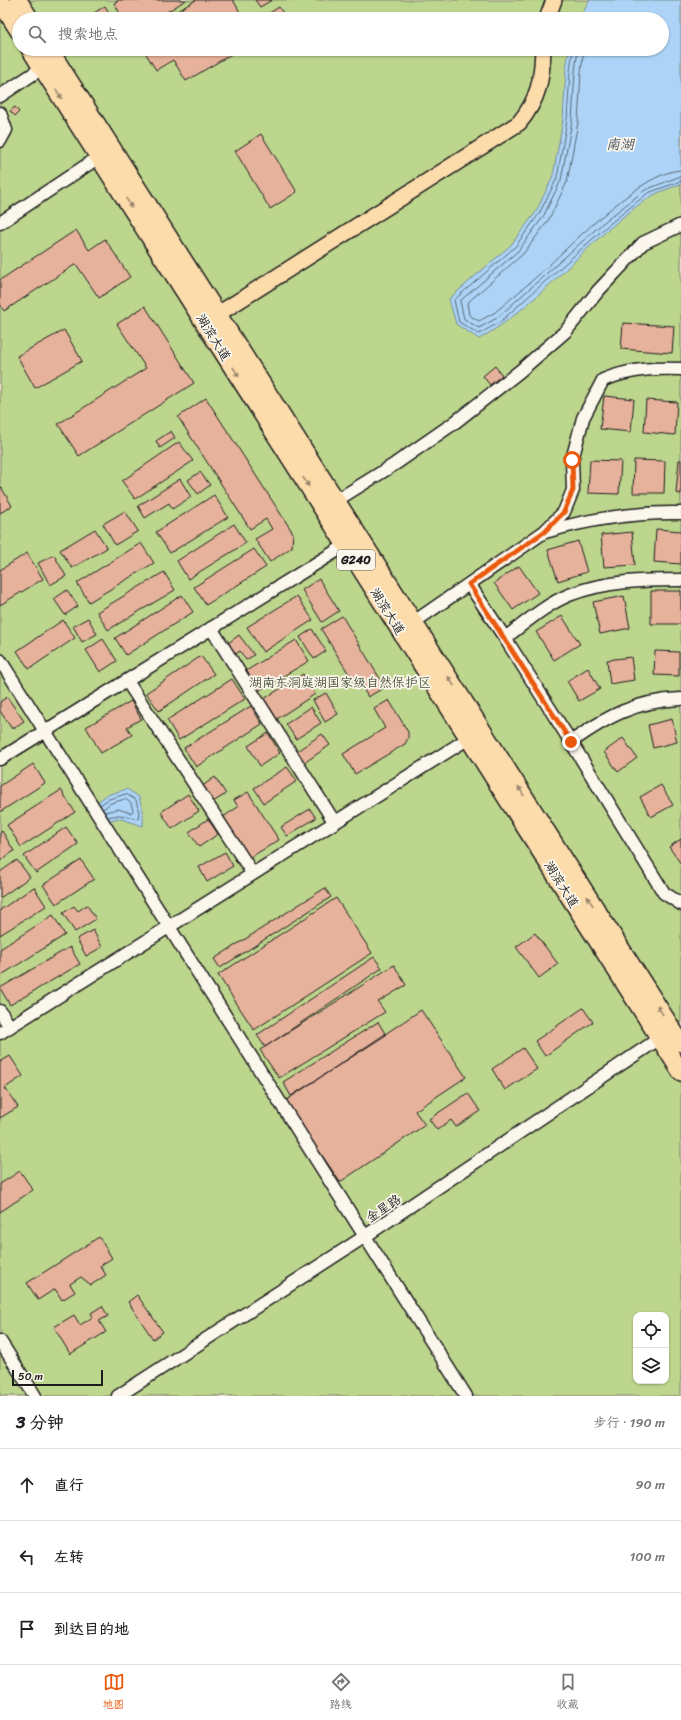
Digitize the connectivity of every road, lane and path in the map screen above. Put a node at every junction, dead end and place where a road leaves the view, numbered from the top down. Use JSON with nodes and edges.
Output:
{"nodes":[{"id":1,"x":18,"y":0,"type":"edge"},
{"id":2,"x":554,"y":0,"type":"edge"},
{"id":3,"x":0,"y":2,"type":"edge"},
{"id":4,"x":26,"y":12,"type":"edge"},
{"id":5,"x":550,"y":12,"type":"edge"},
{"id":6,"x":12,"y":20,"type":"edge"},
{"id":7,"x":34,"y":56,"type":"edge"},
{"id":8,"x":53,"y":56,"type":"edge"},
{"id":9,"x":542,"y":56,"type":"edge"},
{"id":10,"x":42,"y":68,"type":"junction"},
{"id":11,"x":0,"y":96,"type":"edge"},
{"id":12,"x":0,"y":113,"type":"edge"},
{"id":13,"x":0,"y":141,"type":"edge"},
{"id":14,"x":99,"y":157,"type":"junction"},
{"id":15,"x":0,"y":223,"type":"edge"},
{"id":16,"x":681,"y":225,"type":"edge"},
{"id":17,"x":218,"y":314,"type":"junction"},
{"id":18,"x":681,"y":370,"type":"edge"},
{"id":19,"x":337,"y":500,"type":"junction"},
{"id":20,"x":681,"y":513,"type":"edge"},
{"id":21,"x":544,"y":532,"type":"junction"},
{"id":22,"x":346,"y":545,"type":"junction"},
{"id":23,"x":681,"y":580,"type":"edge"},
{"id":24,"x":469,"y":584,"type":"junction"},
{"id":25,"x":414,"y":622,"type":"junction"},
{"id":26,"x":211,"y":628,"type":"junction"},
{"id":27,"x":505,"y":638,"type":"junction"},
{"id":28,"x":0,"y":660,"type":"edge"},
{"id":29,"x":128,"y":680,"type":"junction"},
{"id":30,"x":681,"y":699,"type":"edge"},
{"id":31,"x":45,"y":731,"type":"junction"},
{"id":32,"x":469,"y":738,"type":"junction"},
{"id":33,"x":571,"y":742,"type":"junction"},
{"id":34,"x":0,"y":759,"type":"edge"},
{"id":35,"x":335,"y":823,"type":"junction"},
{"id":36,"x":253,"y":874,"type":"junction"},
{"id":37,"x":681,"y":904,"type":"edge"},
{"id":38,"x":169,"y":927,"type":"junction"},
{"id":39,"x":0,"y":1011,"type":"edge"},
{"id":40,"x":5,"y":1030,"type":"edge"},
{"id":41,"x":660,"y":1038,"type":"junction"},
{"id":42,"x":681,"y":1043,"type":"edge"},
{"id":43,"x":681,"y":1072,"type":"edge"},
{"id":44,"x":364,"y":1238,"type":"junction"},
{"id":45,"x":0,"y":1341,"type":"edge"},
{"id":46,"x":35,"y":1396,"type":"edge"},
{"id":47,"x":118,"y":1396,"type":"edge"},
{"id":48,"x":466,"y":1396,"type":"edge"}],
"edges":[{"from":1,"to":4,"type":"highway"},
{"from":2,"to":5,"type":"main road"},
{"from":3,"to":6,"type":"highway"},
{"from":7,"to":10,"type":"highway","name":"湖滨大道","number":"G240"},
{"from":8,"to":17,"type":"highway","name":"湖滨大道","number":"G240"},
{"from":9,"to":17,"type":"main road"},
{"from":10,"to":11,"type":"street"},
{"from":10,"to":14,"type":"highway","name":"湖滨大道","number":"G240","one_way":true},
{"from":12,"to":13,"type":"street"},
{"from":14,"to":15,"type":"street"},
{"from":14,"to":22,"type":"highway","name":"湖滨大道","number":"G240","one_way":true},
{"from":16,"to":19,"type":"street"},
{"from":17,"to":19,"type":"highway","name":"湖滨大道","number":"G240"},
{"from":18,"to":21,"type":"street"},
{"from":19,"to":25,"type":"highway","name":"湖滨大道","number":"G240"},
{"from":20,"to":21,"type":"street"},
{"from":21,"to":24,"type":"street"},
{"from":22,"to":26,"type":"street"},
{"from":22,"to":32,"type":"highway","name":"湖滨大道","number":"G240"},
{"from":23,"to":27,"type":"street"},
{"from":24,"to":25,"type":"street"},
{"from":24,"to":27,"type":"street"},
{"from":42,"to":25,"type":"highway","name":"湖滨大道","number":"G240","one_way":true},
{"from":26,"to":29,"type":"street"},
{"from":26,"to":35,"type":"street"},
{"from":27,"to":33,"type":"street"},
{"from":28,"to":31,"type":"street"},
{"from":29,"to":31,"type":"street"},
{"from":29,"to":36,"type":"street"},
{"from":30,"to":33,"type":"street"},
{"from":31,"to":34,"type":"street"},
{"from":31,"to":38,"type":"street"},
{"from":32,"to":35,"type":"street"},
{"from":32,"to":41,"type":"highway","name":"湖滨大道","number":"G240"},
{"from":33,"to":37,"type":"street"},
{"from":35,"to":36,"type":"street"},
{"from":36,"to":38,"type":"street"},
{"from":38,"to":40,"type":"street"},
{"from":38,"to":44,"type":"street"},
{"from":39,"to":40,"type":"street"},
{"from":41,"to":43,"type":"highway","name":"湖滨大道","number":"G240"},
{"from":41,"to":44,"type":"street","name":"金星路"},
{"from":44,"to":47,"type":"street","name":"金星路"},
{"from":44,"to":48,"type":"street"},
{"from":45,"to":46,"type":"street"}]}
